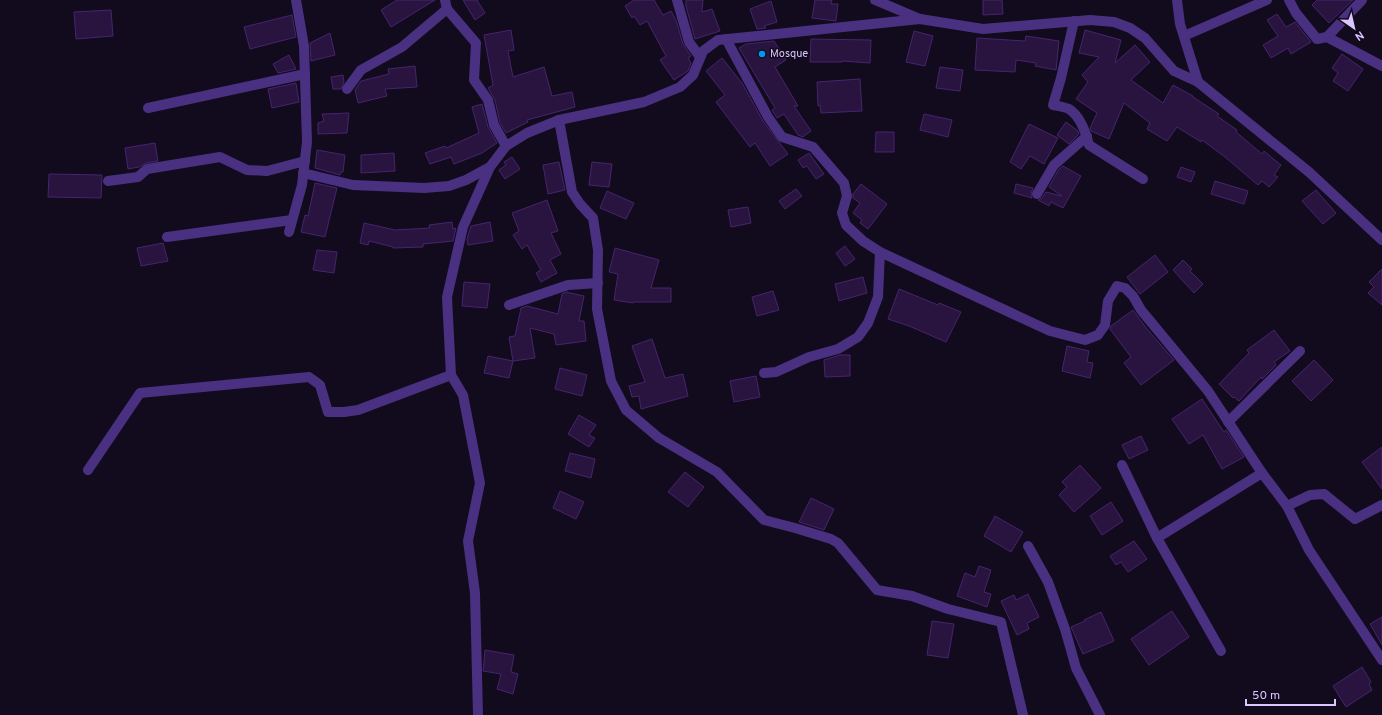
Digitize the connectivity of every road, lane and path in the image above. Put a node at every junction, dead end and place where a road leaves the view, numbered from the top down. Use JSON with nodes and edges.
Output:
{"nodes":[{"id":1,"x":296,"y":0,"type":"edge"},
{"id":2,"x":677,"y":0,"type":"edge"},
{"id":3,"x":875,"y":0,"type":"edge"},
{"id":4,"x":1177,"y":0,"type":"edge"},
{"id":5,"x":1268,"y":0,"type":"edge"},
{"id":6,"x":1289,"y":0,"type":"edge"},
{"id":7,"x":1362,"y":0,"type":"edge"},
{"id":8,"x":446,"y":4,"type":"edge"},
{"id":9,"x":920,"y":19,"type":"junction"},
{"id":10,"x":1074,"y":21,"type":"junction"},
{"id":11,"x":1184,"y":36,"type":"junction"},
{"id":12,"x":1327,"y":38,"type":"junction"},
{"id":13,"x":726,"y":39,"type":"junction"},
{"id":14,"x":700,"y":57,"type":"junction"},
{"id":15,"x":1382,"y":66,"type":"edge"},
{"id":16,"x":305,"y":74,"type":"junction"},
{"id":17,"x":1198,"y":82,"type":"junction"},
{"id":18,"x":347,"y":89,"type":"dead end"},
{"id":19,"x":148,"y":108,"type":"dead end"},
{"id":20,"x":559,"y":120,"type":"junction"},
{"id":21,"x":1087,"y":136,"type":"junction"},
{"id":22,"x":506,"y":146,"type":"junction"},
{"id":23,"x":305,"y":161,"type":"junction"},
{"id":24,"x":490,"y":167,"type":"junction"},
{"id":25,"x":303,"y":173,"type":"junction"},
{"id":26,"x":1143,"y":179,"type":"dead end"},
{"id":27,"x":108,"y":181,"type":"dead end"},
{"id":28,"x":1036,"y":194,"type":"dead end"},
{"id":29,"x":292,"y":220,"type":"junction"},
{"id":30,"x":289,"y":232,"type":"dead end"},
{"id":31,"x":167,"y":237,"type":"dead end"},
{"id":32,"x":1382,"y":240,"type":"edge"},
{"id":33,"x":880,"y":252,"type":"junction"},
{"id":34,"x":598,"y":283,"type":"junction"},
{"id":35,"x":509,"y":305,"type":"dead end"},
{"id":36,"x":1300,"y":351,"type":"dead end"},
{"id":37,"x":764,"y":373,"type":"dead end"},
{"id":38,"x":451,"y":375,"type":"junction"},
{"id":39,"x":1228,"y":422,"type":"junction"},
{"id":40,"x":1122,"y":465,"type":"dead end"},
{"id":41,"x":88,"y":470,"type":"dead end"},
{"id":42,"x":1262,"y":473,"type":"junction"},
{"id":43,"x":1382,"y":505,"type":"edge"},
{"id":44,"x":1287,"y":506,"type":"junction"},
{"id":45,"x":1157,"y":538,"type":"junction"},
{"id":46,"x":1028,"y":546,"type":"dead end"},
{"id":47,"x":1221,"y":651,"type":"dead end"},
{"id":48,"x":1382,"y":660,"type":"edge"},
{"id":49,"x":478,"y":715,"type":"edge"},
{"id":50,"x":1024,"y":715,"type":"edge"},
{"id":51,"x":1100,"y":715,"type":"edge"}],
"edges":[{"from":1,"to":16,"type":"street"},
{"from":2,"to":14,"type":"street"},
{"from":3,"to":9,"type":"street"},
{"from":4,"to":11,"type":"street"},
{"from":5,"to":11,"type":"street"},
{"from":6,"to":12,"type":"street"},
{"from":7,"to":12,"type":"street"},
{"from":8,"to":18,"type":"street"},
{"from":8,"to":22,"type":"street"},
{"from":9,"to":10,"type":"street"},
{"from":9,"to":13,"type":"street"},
{"from":10,"to":17,"type":"street"},
{"from":10,"to":21,"type":"street"},
{"from":11,"to":17,"type":"street"},
{"from":12,"to":15,"type":"street"},
{"from":13,"to":14,"type":"street"},
{"from":13,"to":33,"type":"street"},
{"from":14,"to":20,"type":"street"},
{"from":16,"to":19,"type":"street"},
{"from":16,"to":23,"type":"street"},
{"from":17,"to":32,"type":"street"},
{"from":20,"to":22,"type":"street"},
{"from":20,"to":34,"type":"street"},
{"from":21,"to":26,"type":"street"},
{"from":21,"to":28,"type":"street"},
{"from":22,"to":24,"type":"street"},
{"from":23,"to":25,"type":"street"},
{"from":23,"to":27,"type":"street"},
{"from":24,"to":25,"type":"street"},
{"from":24,"to":38,"type":"street"},
{"from":25,"to":29,"type":"street"},
{"from":29,"to":30,"type":"street"},
{"from":29,"to":31,"type":"street"},
{"from":33,"to":37,"type":"street"},
{"from":33,"to":39,"type":"street"},
{"from":34,"to":35,"type":"street"},
{"from":34,"to":50,"type":"street"},
{"from":36,"to":39,"type":"street"},
{"from":38,"to":41,"type":"street"},
{"from":38,"to":49,"type":"street"},
{"from":39,"to":42,"type":"street"},
{"from":40,"to":45,"type":"street"},
{"from":42,"to":44,"type":"street"},
{"from":42,"to":45,"type":"street"},
{"from":43,"to":44,"type":"street"},
{"from":44,"to":48,"type":"street"},
{"from":45,"to":47,"type":"street"},
{"from":46,"to":51,"type":"street"}]}
